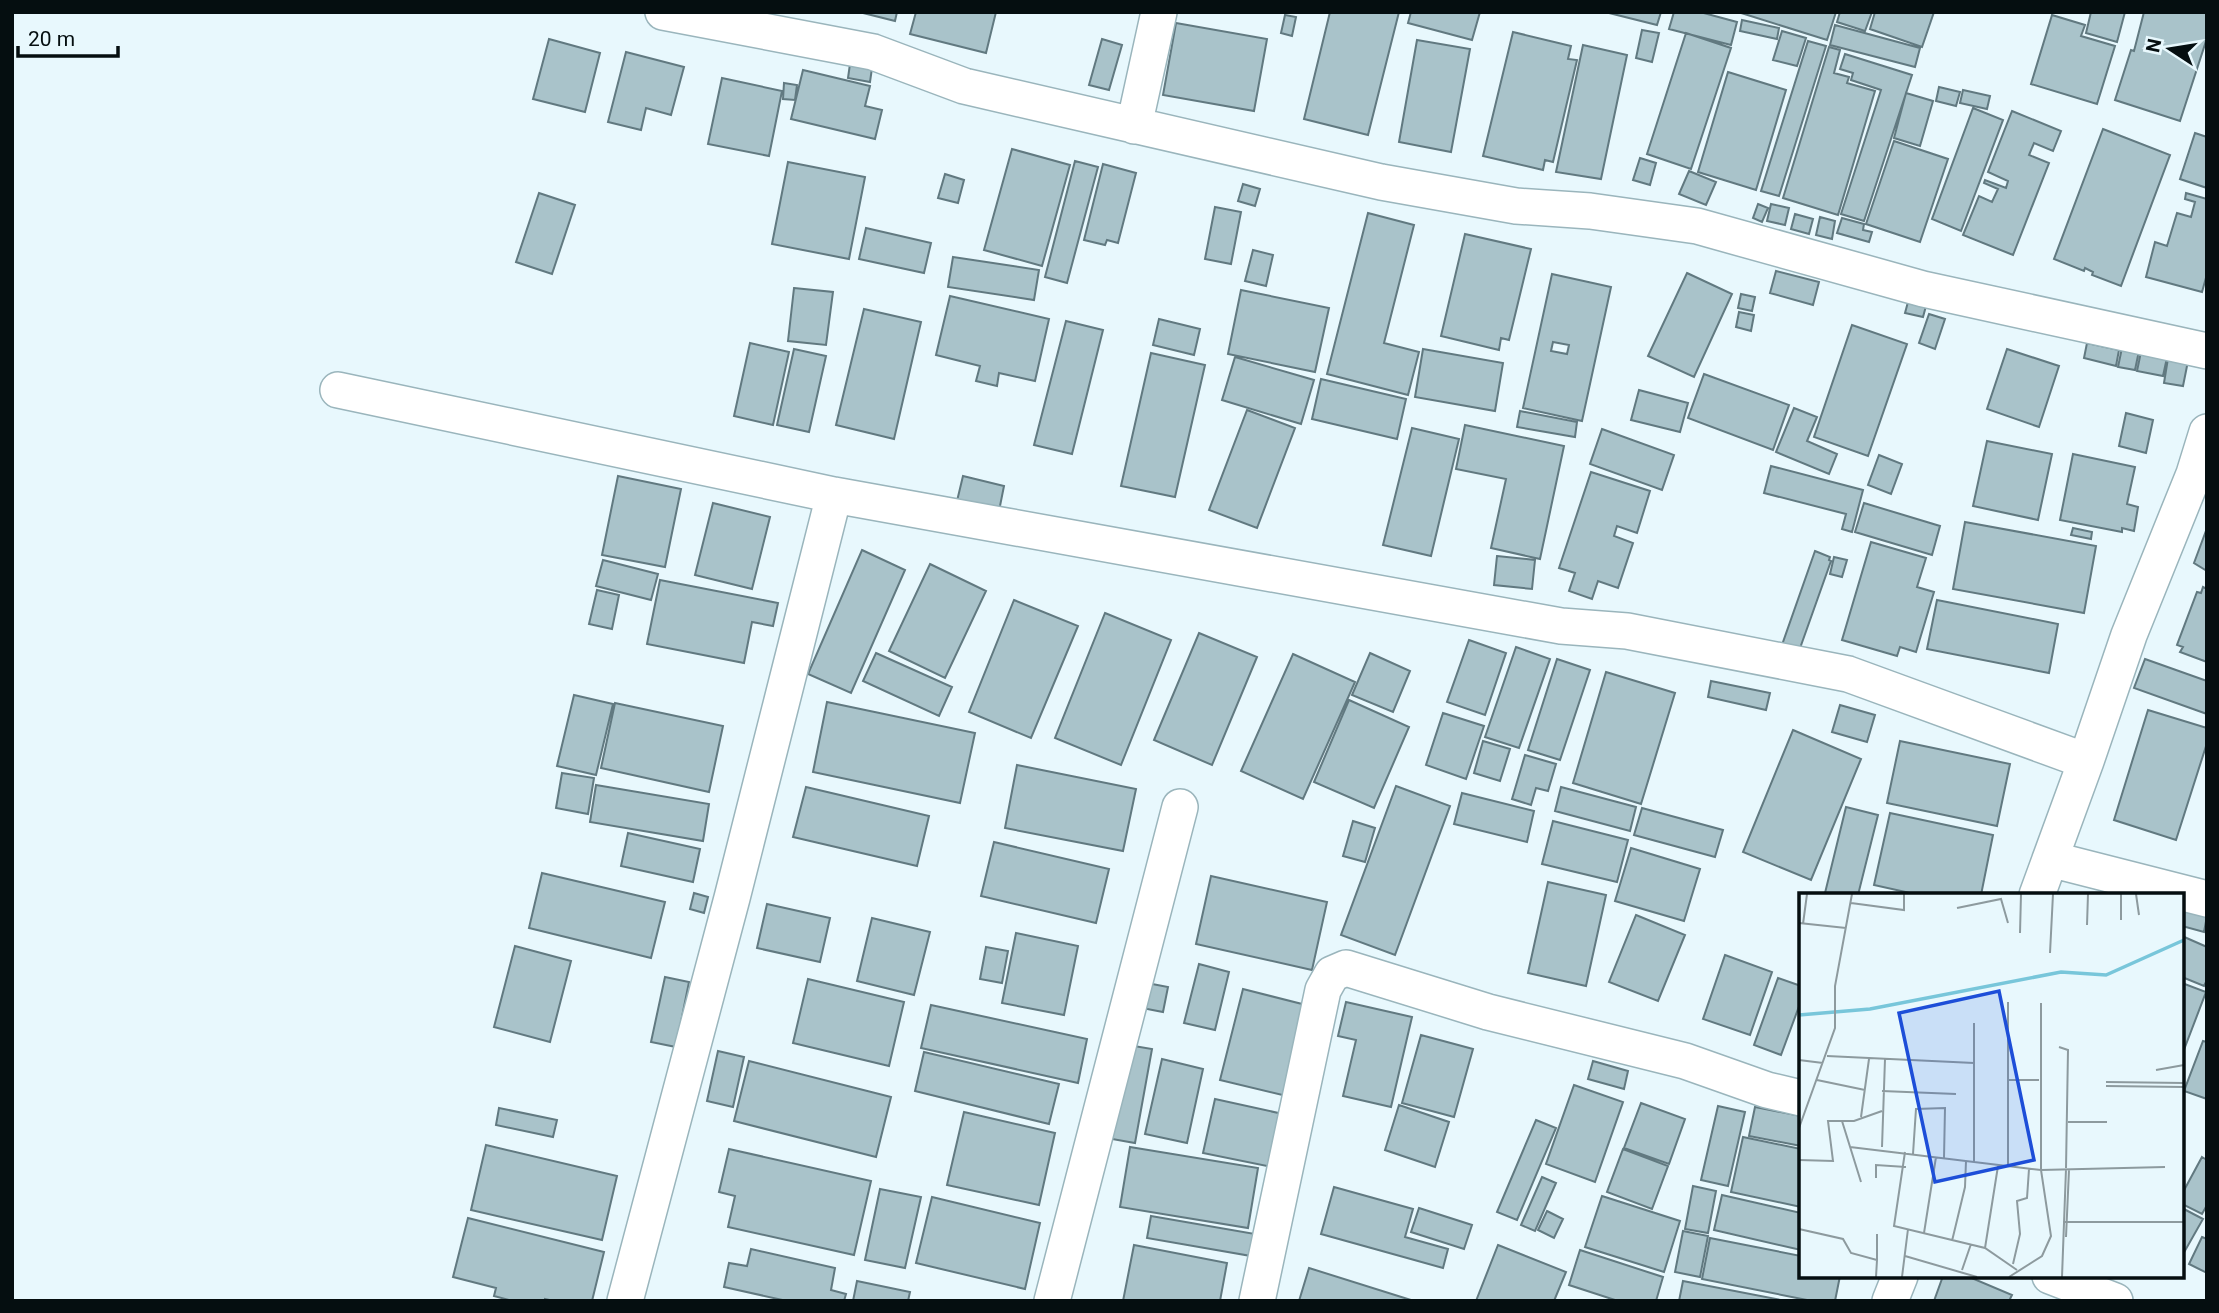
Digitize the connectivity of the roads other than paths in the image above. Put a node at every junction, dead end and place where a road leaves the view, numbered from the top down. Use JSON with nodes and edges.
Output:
{"nodes":[{"id":1,"x":663,"y":12,"type":"edge"},
{"id":2,"x":1159,"y":12,"type":"edge"},
{"id":3,"x":1133,"y":126,"type":"junction"},
{"id":4,"x":2207,"y":351,"type":"edge"},
{"id":5,"x":338,"y":390,"type":"dead end"},
{"id":6,"x":2207,"y":432,"type":"edge"},
{"id":7,"x":2201,"y":476,"type":"edge"},
{"id":8,"x":834,"y":495,"type":"junction"},
{"id":9,"x":2086,"y":761,"type":"junction"},
{"id":10,"x":1180,"y":807,"type":"dead end"},
{"id":11,"x":2050,"y":859,"type":"junction"},
{"id":12,"x":2038,"y":893,"type":"edge"},
{"id":13,"x":2183,"y":893,"type":"edge"},
{"id":14,"x":2184,"y":893,"type":"edge"},
{"id":15,"x":2207,"y":899,"type":"edge"},
{"id":16,"x":1799,"y":1098,"type":"edge"},
{"id":17,"x":1899,"y":1278,"type":"edge"},
{"id":18,"x":2055,"y":1278,"type":"edge"},
{"id":19,"x":625,"y":1301,"type":"edge"},
{"id":20,"x":1052,"y":1301,"type":"edge"},
{"id":21,"x":1257,"y":1301,"type":"edge"},
{"id":22,"x":1890,"y":1301,"type":"edge"},
{"id":23,"x":2115,"y":1301,"type":"edge"}],
"edges":[{"from":1,"to":3,"type":"street"},
{"from":2,"to":3,"type":"street"},
{"from":3,"to":4,"type":"street"},
{"from":5,"to":8,"type":"street"},
{"from":6,"to":7,"type":"street"},
{"from":7,"to":9,"type":"street"},
{"from":8,"to":9,"type":"street"},
{"from":8,"to":19,"type":"street"},
{"from":9,"to":11,"type":"street"},
{"from":10,"to":20,"type":"street"},
{"from":11,"to":12,"type":"street"},
{"from":11,"to":13,"type":"street"},
{"from":14,"to":15,"type":"street"},
{"from":16,"to":21,"type":"street"},
{"from":17,"to":22,"type":"street"},
{"from":18,"to":23,"type":"street"}]}
